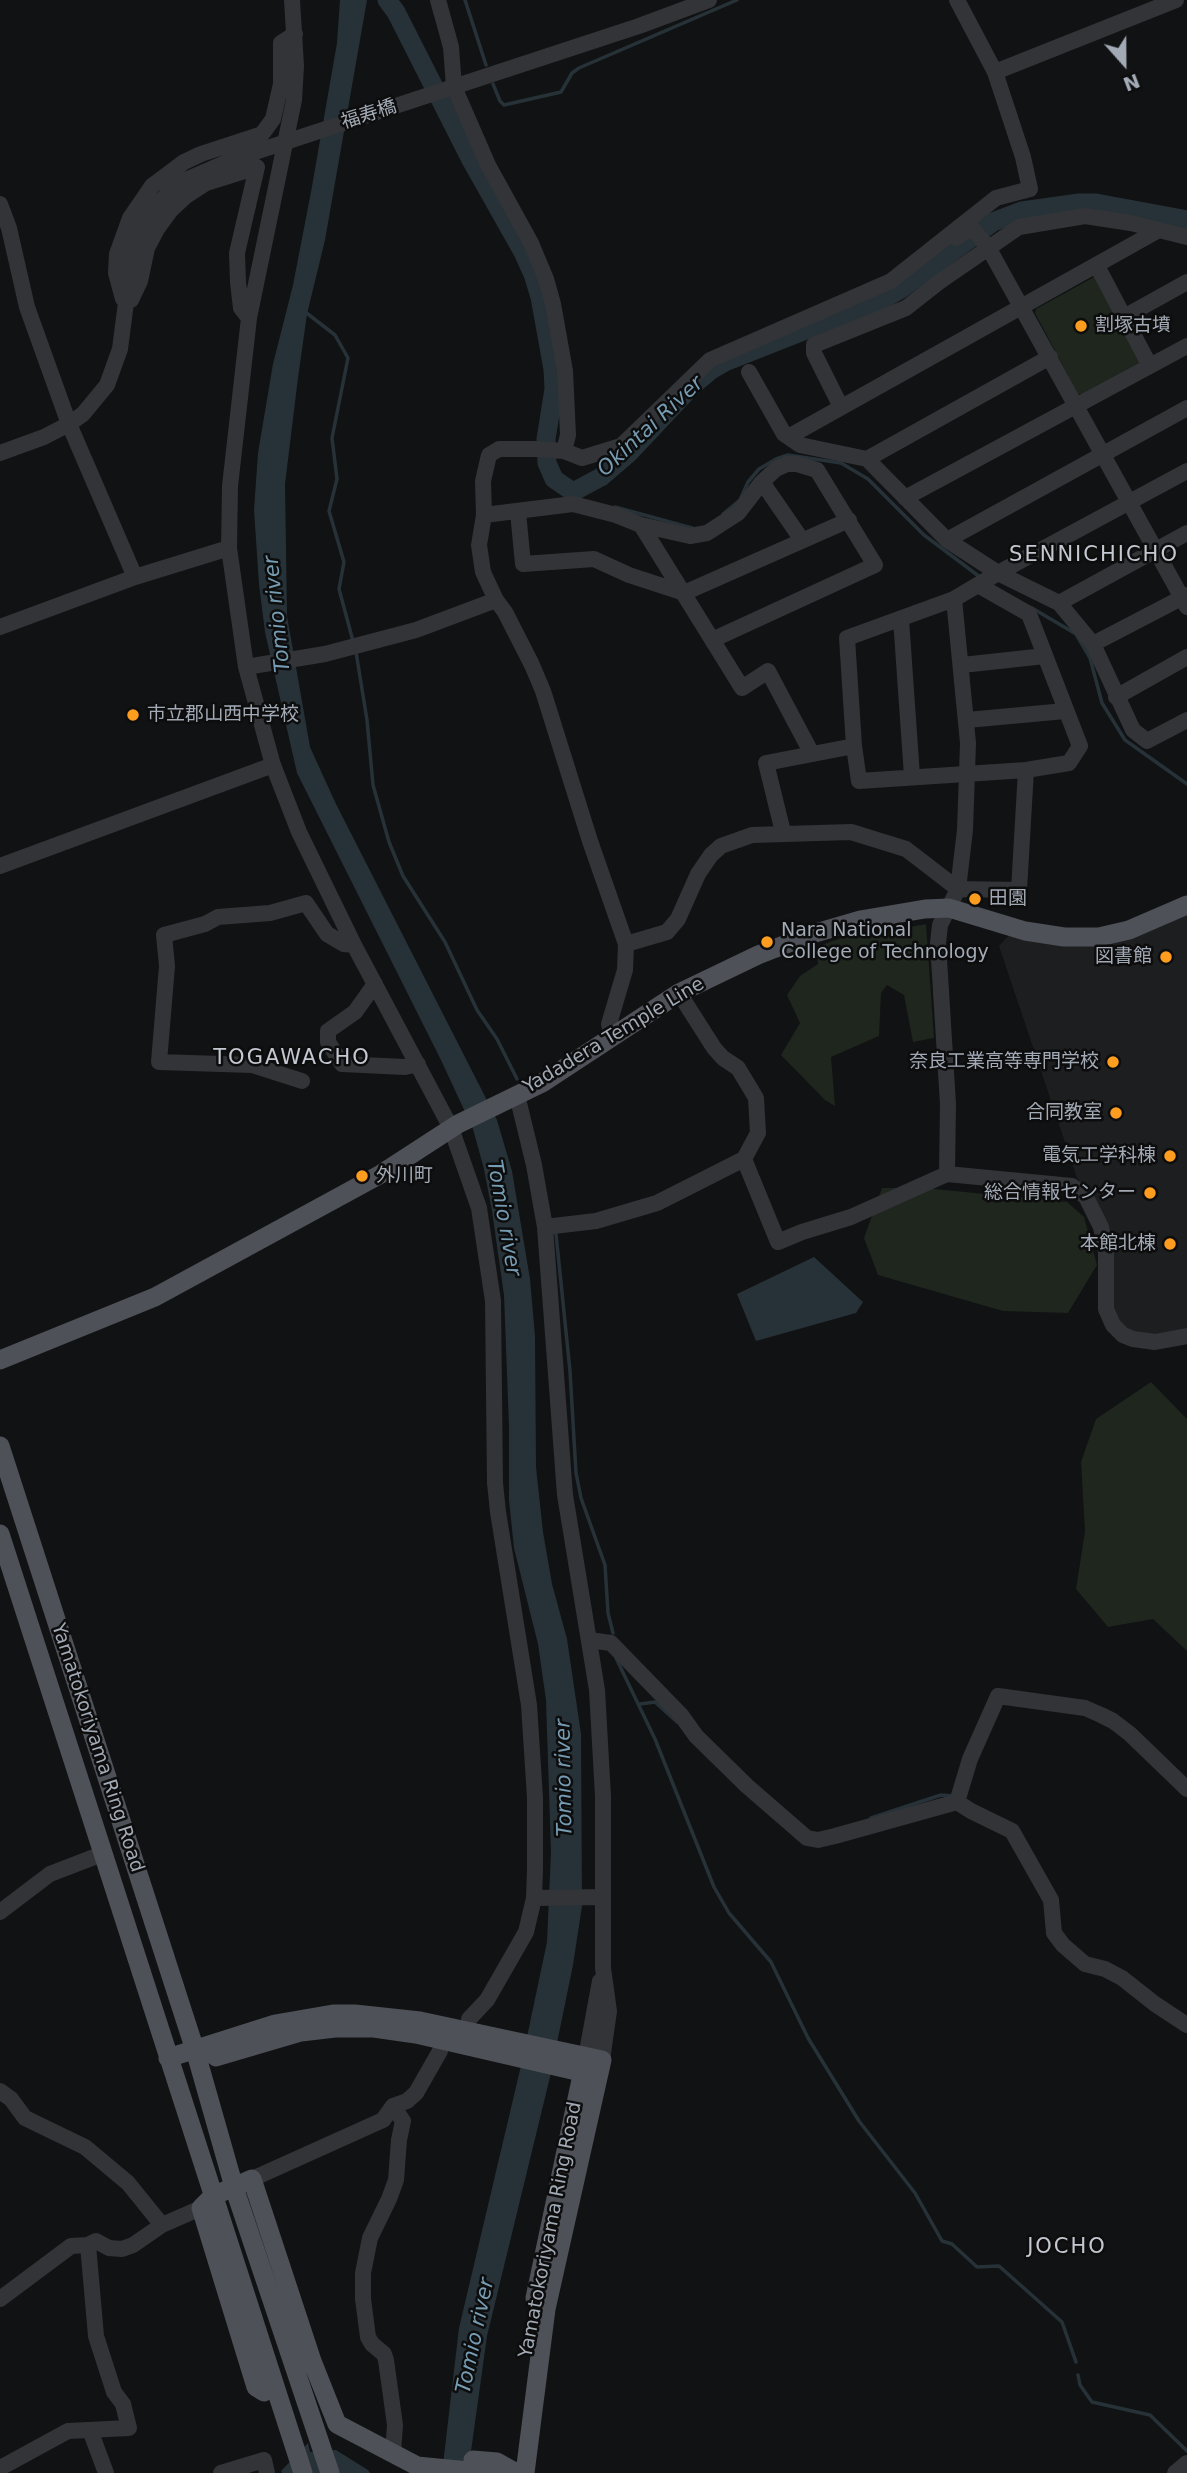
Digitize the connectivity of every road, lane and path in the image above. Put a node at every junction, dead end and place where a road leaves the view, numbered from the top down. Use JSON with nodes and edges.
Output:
{"nodes":[{"id":1,"x":292,"y":0,"type":"edge"},
{"id":2,"x":438,"y":0,"type":"edge"},
{"id":3,"x":709,"y":0,"type":"edge"},
{"id":4,"x":957,"y":0,"type":"edge"},
{"id":5,"x":1176,"y":0,"type":"edge"},
{"id":6,"x":295,"y":34,"type":"junction"},
{"id":7,"x":995,"y":72,"type":"junction"},
{"id":8,"x":454,"y":87,"type":"junction"},
{"id":9,"x":285,"y":143,"type":"junction"},
{"id":10,"x":0,"y":204,"type":"edge"},
{"id":11,"x":1157,"y":231,"type":"junction"},
{"id":12,"x":1187,"y":237,"type":"edge"},
{"id":13,"x":986,"y":245,"type":"junction"},
{"id":14,"x":1097,"y":266,"type":"junction"},
{"id":15,"x":891,"y":281,"type":"junction"},
{"id":16,"x":1187,"y":282,"type":"edge"},
{"id":17,"x":1024,"y":308,"type":"junction"},
{"id":18,"x":126,"y":309,"type":"junction"},
{"id":19,"x":1124,"y":317,"type":"junction"},
{"id":20,"x":249,"y":318,"type":"junction"},
{"id":21,"x":1187,"y":346,"type":"edge"},
{"id":22,"x":1050,"y":356,"type":"junction"},
{"id":23,"x":1150,"y":366,"type":"junction"},
{"id":24,"x":749,"y":372,"type":"dead end"},
{"id":25,"x":1076,"y":406,"type":"junction"},
{"id":26,"x":841,"y":407,"type":"junction"},
{"id":27,"x":1187,"y":408,"type":"edge"},
{"id":28,"x":69,"y":424,"type":"junction"},
{"id":29,"x":795,"y":441,"type":"junction"},
{"id":30,"x":550,"y":450,"type":"junction"},
{"id":31,"x":0,"y":453,"type":"edge"},
{"id":32,"x":1102,"y":454,"type":"junction"},
{"id":33,"x":866,"y":459,"type":"junction"},
{"id":34,"x":797,"y":464,"type":"junction"},
{"id":35,"x":1187,"y":471,"type":"edge"},
{"id":36,"x":762,"y":482,"type":"junction"},
{"id":37,"x":905,"y":498,"type":"junction"},
{"id":38,"x":1129,"y":503,"type":"junction"},
{"id":39,"x":518,"y":512,"type":"junction"},
{"id":40,"x":484,"y":515,"type":"junction"},
{"id":41,"x":849,"y":520,"type":"junction"},
{"id":42,"x":641,"y":525,"type":"junction"},
{"id":43,"x":1187,"y":533,"type":"edge"},
{"id":44,"x":802,"y":540,"type":"junction"},
{"id":45,"x":947,"y":540,"type":"junction"},
{"id":46,"x":229,"y":548,"type":"junction"},
{"id":47,"x":1156,"y":551,"type":"junction"},
{"id":48,"x":998,"y":573,"type":"junction"},
{"id":49,"x":135,"y":577,"type":"junction"},
{"id":50,"x":978,"y":585,"type":"junction"},
{"id":51,"x":684,"y":593,"type":"junction"},
{"id":52,"x":954,"y":599,"type":"junction"},
{"id":53,"x":496,"y":600,"type":"junction"},
{"id":54,"x":1185,"y":600,"type":"edge"},
{"id":55,"x":1059,"y":603,"type":"junction"},
{"id":56,"x":901,"y":618,"type":"junction"},
{"id":57,"x":0,"y":627,"type":"edge"},
{"id":58,"x":712,"y":640,"type":"junction"},
{"id":59,"x":1093,"y":644,"type":"junction"},
{"id":60,"x":1045,"y":656,"type":"junction"},
{"id":61,"x":1187,"y":657,"type":"edge"},
{"id":62,"x":962,"y":665,"type":"junction"},
{"id":63,"x":252,"y":666,"type":"junction"},
{"id":64,"x":1116,"y":697,"type":"junction"},
{"id":65,"x":1065,"y":711,"type":"junction"},
{"id":66,"x":967,"y":720,"type":"junction"},
{"id":67,"x":1187,"y":720,"type":"edge"},
{"id":68,"x":854,"y":746,"type":"junction"},
{"id":69,"x":812,"y":754,"type":"junction"},
{"id":70,"x":273,"y":765,"type":"junction"},
{"id":71,"x":1026,"y":770,"type":"junction"},
{"id":72,"x":967,"y":773,"type":"junction"},
{"id":73,"x":912,"y":776,"type":"junction"},
{"id":74,"x":783,"y":832,"type":"junction"},
{"id":75,"x":0,"y":866,"type":"edge"},
{"id":76,"x":958,"y":889,"type":"junction"},
{"id":77,"x":1187,"y":905,"type":"edge"},
{"id":78,"x":949,"y":908,"type":"junction"},
{"id":79,"x":354,"y":944,"type":"junction"},
{"id":80,"x":626,"y":944,"type":"junction"},
{"id":81,"x":375,"y":984,"type":"junction"},
{"id":82,"x":679,"y":993,"type":"junction"},
{"id":83,"x":612,"y":1038,"type":"junction"},
{"id":84,"x":418,"y":1064,"type":"junction"},
{"id":85,"x":302,"y":1081,"type":"dead end"},
{"id":86,"x":511,"y":1098,"type":"junction"},
{"id":87,"x":455,"y":1126,"type":"junction"},
{"id":88,"x":744,"y":1159,"type":"junction"},
{"id":89,"x":947,"y":1174,"type":"junction"},
{"id":90,"x":545,"y":1227,"type":"junction"},
{"id":91,"x":1187,"y":1336,"type":"edge"},
{"id":92,"x":0,"y":1360,"type":"edge"},
{"id":93,"x":0,"y":1446,"type":"edge"},
{"id":94,"x":0,"y":1534,"type":"edge"},
{"id":95,"x":589,"y":1640,"type":"junction"},
{"id":96,"x":1187,"y":1789,"type":"edge"},
{"id":97,"x":957,"y":1801,"type":"junction"},
{"id":98,"x":102,"y":1854,"type":"junction"},
{"id":99,"x":596,"y":1897,"type":"junction"},
{"id":100,"x":534,"y":1898,"type":"junction"},
{"id":101,"x":0,"y":1912,"type":"edge"},
{"id":102,"x":469,"y":2019,"type":"dead end"},
{"id":103,"x":1187,"y":2025,"type":"edge"},
{"id":104,"x":440,"y":2051,"type":"dead end"},
{"id":105,"x":196,"y":2056,"type":"junction"},
{"id":106,"x":170,"y":2064,"type":"junction"},
{"id":107,"x":583,"y":2064,"type":"junction"},
{"id":108,"x":0,"y":2091,"type":"edge"},
{"id":109,"x":393,"y":2106,"type":"junction"},
{"id":110,"x":243,"y":2183,"type":"junction"},
{"id":111,"x":207,"y":2202,"type":"junction"},
{"id":112,"x":162,"y":2225,"type":"junction"},
{"id":113,"x":88,"y":2245,"type":"junction"},
{"id":114,"x":0,"y":2299,"type":"edge"},
{"id":115,"x":294,"y":2383,"type":"junction"},
{"id":116,"x":90,"y":2430,"type":"junction"},
{"id":117,"x":396,"y":2454,"type":"junction"},
{"id":118,"x":1187,"y":2463,"type":"edge"},
{"id":119,"x":419,"y":2465,"type":"edge"},
{"id":120,"x":0,"y":2468,"type":"edge"},
{"id":121,"x":509,"y":2471,"type":"edge"},
{"id":122,"x":106,"y":2473,"type":"edge"},
{"id":123,"x":220,"y":2473,"type":"edge"},
{"id":124,"x":267,"y":2473,"type":"edge"},
{"id":125,"x":303,"y":2473,"type":"edge"},
{"id":126,"x":330,"y":2473,"type":"edge"},
{"id":127,"x":1175,"y":2473,"type":"edge"}],
"edges":[{"from":1,"to":6,"type":"street"},
{"from":2,"to":8,"type":"street"},
{"from":3,"to":8,"type":"street","name":"福寿橋"},
{"from":4,"to":7,"type":"street"},
{"from":5,"to":7,"type":"street"},
{"from":6,"to":9,"type":"street"},
{"from":6,"to":18,"type":"street"},
{"from":7,"to":15,"type":"street"},
{"from":8,"to":9,"type":"street","name":"福寿橋"},
{"from":8,"to":30,"type":"street"},
{"from":9,"to":18,"type":"street","name":"福寿橋"},
{"from":9,"to":20,"type":"street"},
{"from":10,"to":28,"type":"street"},
{"from":11,"to":12,"type":"street"},
{"from":11,"to":13,"type":"street"},
{"from":11,"to":14,"type":"street"},
{"from":13,"to":15,"type":"street"},
{"from":13,"to":17,"type":"street"},
{"from":13,"to":26,"type":"street"},
{"from":14,"to":17,"type":"street"},
{"from":14,"to":19,"type":"street"},
{"from":15,"to":30,"type":"street"},
{"from":16,"to":19,"type":"street"},
{"from":17,"to":22,"type":"street"},
{"from":17,"to":26,"type":"street"},
{"from":18,"to":20,"type":"street"},
{"from":18,"to":28,"type":"street"},
{"from":19,"to":23,"type":"street"},
{"from":20,"to":46,"type":"street"},
{"from":21,"to":23,"type":"street"},
{"from":22,"to":25,"type":"street"},
{"from":22,"to":33,"type":"street"},
{"from":23,"to":25,"type":"street"},
{"from":24,"to":29,"type":"street"},
{"from":25,"to":32,"type":"street"},
{"from":25,"to":37,"type":"street"},
{"from":26,"to":29,"type":"street"},
{"from":27,"to":32,"type":"street"},
{"from":28,"to":31,"type":"street"},
{"from":28,"to":49,"type":"street"},
{"from":29,"to":33,"type":"street"},
{"from":29,"to":34,"type":"street"},
{"from":30,"to":40,"type":"street"},
{"from":32,"to":38,"type":"street"},
{"from":32,"to":45,"type":"street"},
{"from":33,"to":37,"type":"street"},
{"from":34,"to":36,"type":"street"},
{"from":34,"to":41,"type":"street"},
{"from":35,"to":38,"type":"street"},
{"from":36,"to":42,"type":"street"},
{"from":36,"to":44,"type":"street"},
{"from":37,"to":45,"type":"street"},
{"from":38,"to":47,"type":"street"},
{"from":38,"to":48,"type":"street"},
{"from":39,"to":40,"type":"street"},
{"from":39,"to":42,"type":"street"},
{"from":39,"to":51,"type":"street"},
{"from":40,"to":53,"type":"street"},
{"from":41,"to":44,"type":"street"},
{"from":41,"to":58,"type":"street"},
{"from":42,"to":51,"type":"street"},
{"from":43,"to":47,"type":"street"},
{"from":44,"to":51,"type":"street"},
{"from":45,"to":48,"type":"street"},
{"from":46,"to":49,"type":"street"},
{"from":46,"to":63,"type":"street"},
{"from":47,"to":54,"type":"street"},
{"from":47,"to":55,"type":"street"},
{"from":48,"to":50,"type":"street"},
{"from":48,"to":55,"type":"street"},
{"from":49,"to":57,"type":"street"},
{"from":50,"to":52,"type":"street"},
{"from":50,"to":60,"type":"street"},
{"from":51,"to":58,"type":"street"},
{"from":52,"to":56,"type":"street"},
{"from":52,"to":62,"type":"street"},
{"from":53,"to":63,"type":"street"},
{"from":53,"to":80,"type":"street"},
{"from":54,"to":59,"type":"street"},
{"from":55,"to":59,"type":"street"},
{"from":56,"to":68,"type":"street"},
{"from":56,"to":73,"type":"street"},
{"from":58,"to":69,"type":"street"},
{"from":59,"to":64,"type":"street"},
{"from":60,"to":62,"type":"street"},
{"from":60,"to":65,"type":"street"},
{"from":61,"to":64,"type":"street"},
{"from":62,"to":66,"type":"street"},
{"from":63,"to":70,"type":"street"},
{"from":64,"to":67,"type":"street"},
{"from":65,"to":66,"type":"street"},
{"from":65,"to":71,"type":"street"},
{"from":66,"to":72,"type":"street"},
{"from":68,"to":69,"type":"street"},
{"from":68,"to":73,"type":"street"},
{"from":69,"to":74,"type":"street"},
{"from":70,"to":75,"type":"street"},
{"from":70,"to":79,"type":"street"},
{"from":71,"to":72,"type":"street"},
{"from":71,"to":76,"type":"street"},
{"from":72,"to":73,"type":"street"},
{"from":72,"to":76,"type":"street"},
{"from":74,"to":76,"type":"street"},
{"from":74,"to":80,"type":"street"},
{"from":76,"to":78,"type":"street"},
{"from":77,"to":78,"type":"main road","name":"Yadadera Temple Line"},
{"from":78,"to":82,"type":"main road","name":"Yadadera Temple Line"},
{"from":78,"to":89,"type":"street"},
{"from":79,"to":81,"type":"street"},
{"from":79,"to":85,"type":"street"},
{"from":80,"to":83,"type":"street"},
{"from":81,"to":84,"type":"street"},
{"from":81,"to":84,"type":"street"},
{"from":82,"to":83,"type":"main road","name":"Yadadera Temple Line"},
{"from":82,"to":88,"type":"street"},
{"from":83,"to":86,"type":"main road","name":"Yadadera Temple Line"},
{"from":84,"to":87,"type":"street"},
{"from":86,"to":87,"type":"main road","name":"Yadadera Temple Line"},
{"from":86,"to":90,"type":"street"},
{"from":87,"to":92,"type":"main road","name":"Yadadera Temple Line"},
{"from":87,"to":100,"type":"street"},
{"from":88,"to":89,"type":"street"},
{"from":88,"to":90,"type":"street"},
{"from":89,"to":91,"type":"street"},
{"from":90,"to":95,"type":"street"},
{"from":93,"to":105,"type":"main road","name":"Yamatokoriyama Ring Road"},
{"from":94,"to":98,"type":"main road","name":"Yamatokoriyama Ring Road"},
{"from":95,"to":97,"type":"street"},
{"from":95,"to":99,"type":"street"},
{"from":96,"to":97,"type":"street"},
{"from":97,"to":103,"type":"street"},
{"from":98,"to":101,"type":"street"},
{"from":98,"to":106,"type":"main road","name":"Yamatokoriyama Ring Road"},
{"from":99,"to":100,"type":"street"},
{"from":99,"to":107,"type":"street"},
{"from":100,"to":102,"type":"street"},
{"from":104,"to":109,"type":"street"},
{"from":105,"to":106,"type":"main road"},
{"from":105,"to":107,"type":"main road"},
{"from":105,"to":110,"type":"main road","name":"Yamatokoriyama Ring Road"},
{"from":106,"to":111,"type":"main road","name":"Yamatokoriyama Ring Road"},
{"from":107,"to":121,"type":"main road","name":"Yamatokoriyama Ring Road"},
{"from":108,"to":112,"type":"street"},
{"from":109,"to":110,"type":"street"},
{"from":109,"to":117,"type":"street"},
{"from":110,"to":111,"type":"main road"},
{"from":110,"to":115,"type":"main road","name":"Yamatokoriyama Ring Road"},
{"from":110,"to":126,"type":"main road","name":"Yamatokoriyama Ring Road"},
{"from":111,"to":112,"type":"street"},
{"from":111,"to":115,"type":"main road","name":"Yamatokoriyama Ring Road"},
{"from":111,"to":125,"type":"main road","name":"Yamatokoriyama Ring Road"},
{"from":112,"to":113,"type":"street"},
{"from":113,"to":114,"type":"street"},
{"from":113,"to":116,"type":"street"},
{"from":115,"to":117,"type":"main road","name":"Yamatokoriyama Ring Road"},
{"from":116,"to":120,"type":"street"},
{"from":116,"to":122,"type":"street"},
{"from":117,"to":119,"type":"main road","name":"Yamatokoriyama Ring Road"},
{"from":118,"to":127,"type":"street"},
{"from":119,"to":121,"type":"main road","name":"Yamatokoriyama Ring Road"},
{"from":123,"to":124,"type":"street"}]}
